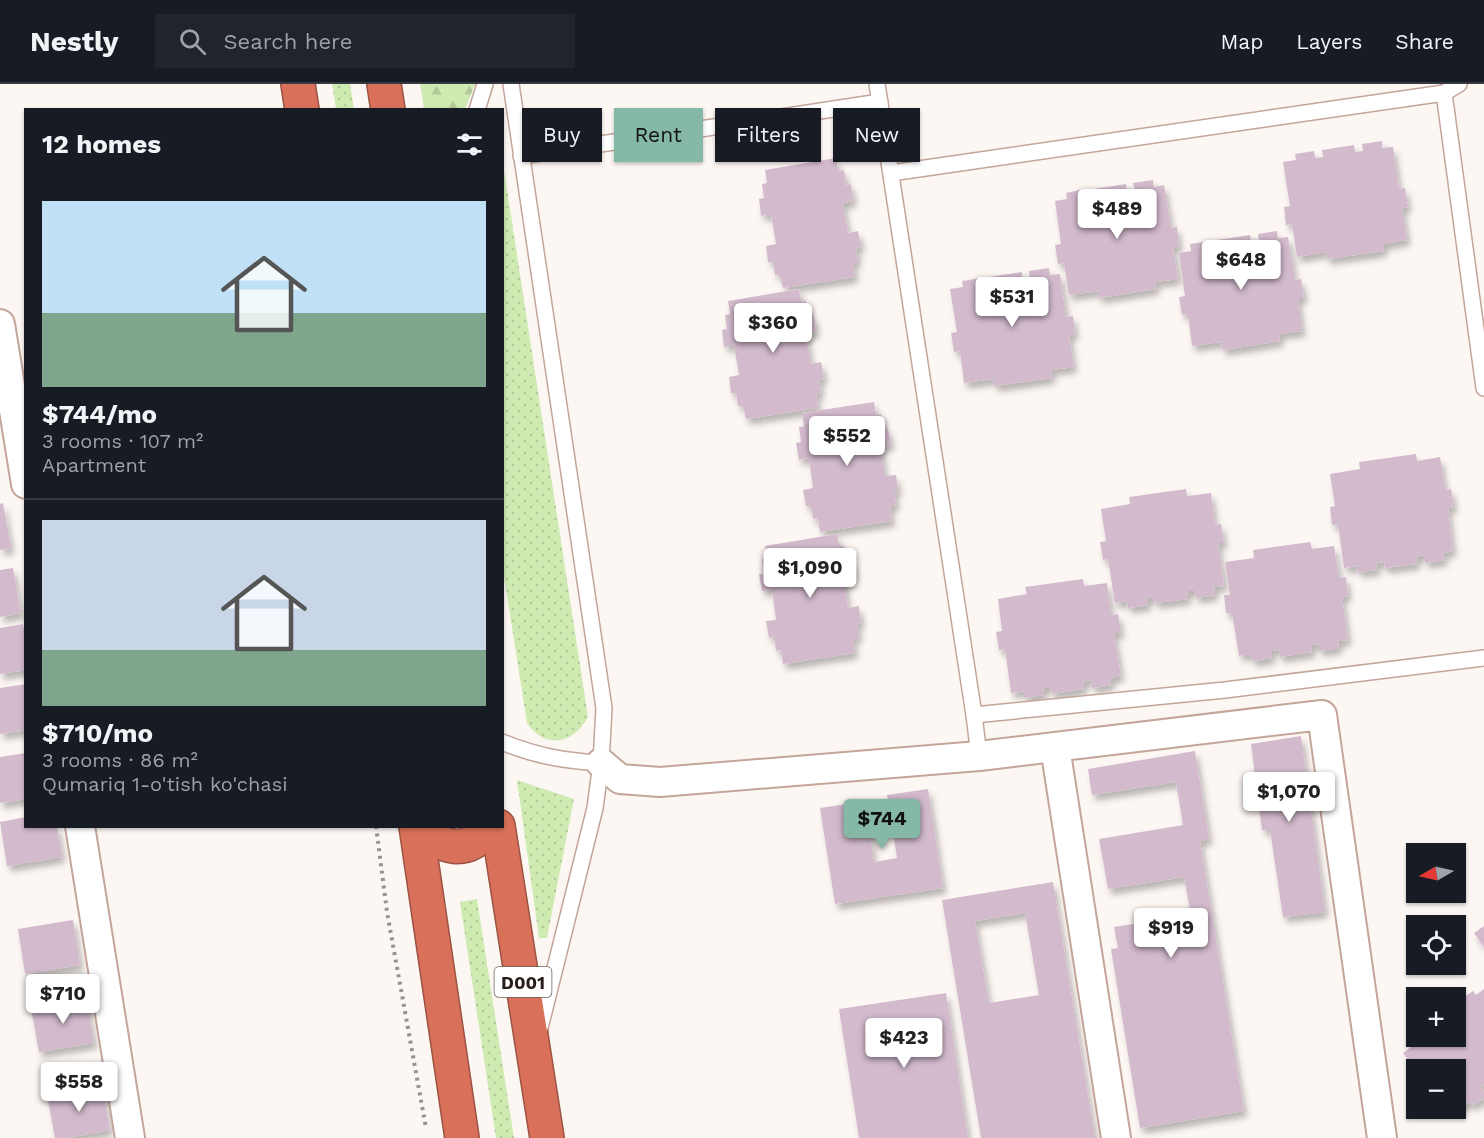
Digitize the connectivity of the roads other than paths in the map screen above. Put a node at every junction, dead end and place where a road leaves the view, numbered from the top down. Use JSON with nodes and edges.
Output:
{"nodes":[{"id":1,"x":298,"y":84,"type":"edge"},
{"id":2,"x":384,"y":84,"type":"edge"},
{"id":3,"x":485,"y":84,"type":"edge"},
{"id":4,"x":511,"y":84,"type":"edge"},
{"id":5,"x":877,"y":84,"type":"edge"},
{"id":6,"x":1459,"y":84,"type":"edge"},
{"id":7,"x":1444,"y":93,"type":"junction"},
{"id":8,"x":880,"y":102,"type":"junction"},
{"id":9,"x":302,"y":108,"type":"edge"},
{"id":10,"x":388,"y":108,"type":"edge"},
{"id":11,"x":478,"y":108,"type":"edge"},
{"id":12,"x":521,"y":156,"type":"junction"},
{"id":13,"x":891,"y":173,"type":"junction"},
{"id":14,"x":0,"y":324,"type":"edge"},
{"id":15,"x":1484,"y":388,"type":"edge"},
{"id":16,"x":24,"y":472,"type":"edge"},
{"id":17,"x":1484,"y":658,"type":"edge"},
{"id":18,"x":974,"y":715,"type":"junction"},
{"id":19,"x":504,"y":743,"type":"edge"},
{"id":20,"x":1055,"y":747,"type":"junction"},
{"id":21,"x":979,"y":756,"type":"junction"},
{"id":22,"x":601,"y":763,"type":"junction"},
{"id":23,"x":80,"y":828,"type":"edge"},
{"id":24,"x":416,"y":828,"type":"edge"},
{"id":25,"x":419,"y":828,"type":"edge"},
{"id":26,"x":488,"y":828,"type":"edge"},
{"id":27,"x":498,"y":828,"type":"edge"},
{"id":28,"x":534,"y":1052,"type":"junction"},
{"id":29,"x":130,"y":1138,"type":"edge"},
{"id":30,"x":462,"y":1138,"type":"edge"},
{"id":31,"x":547,"y":1138,"type":"edge"},
{"id":32,"x":1116,"y":1138,"type":"edge"},
{"id":33,"x":1382,"y":1138,"type":"edge"}],
"edges":[{"from":1,"to":9,"type":"highway"},
{"from":2,"to":10,"type":"highway"},
{"from":3,"to":11,"type":"lane"},
{"from":4,"to":12,"type":"lane"},
{"from":5,"to":8,"type":"lane"},
{"from":6,"to":7,"type":"lane"},
{"from":7,"to":13,"type":"lane"},
{"from":7,"to":15,"type":"lane"},
{"from":8,"to":12,"type":"lane"},
{"from":8,"to":13,"type":"lane"},
{"from":12,"to":22,"type":"lane"},
{"from":13,"to":18,"type":"lane"},
{"from":14,"to":16,"type":"street"},
{"from":17,"to":18,"type":"lane"},
{"from":18,"to":21,"type":"lane"},
{"from":19,"to":22,"type":"lane"},
{"from":20,"to":21,"type":"street"},
{"from":20,"to":32,"type":"street"},
{"from":20,"to":33,"type":"street"},
{"from":21,"to":22,"type":"street"},
{"from":22,"to":28,"type":"lane"},
{"from":23,"to":29,"type":"street"},
{"from":24,"to":30,"type":"highway"},
{"from":25,"to":26,"type":"highway"},
{"from":27,"to":28,"type":"highway","number":"D001"},
{"from":28,"to":31,"type":"highway","number":"D001"}]}
